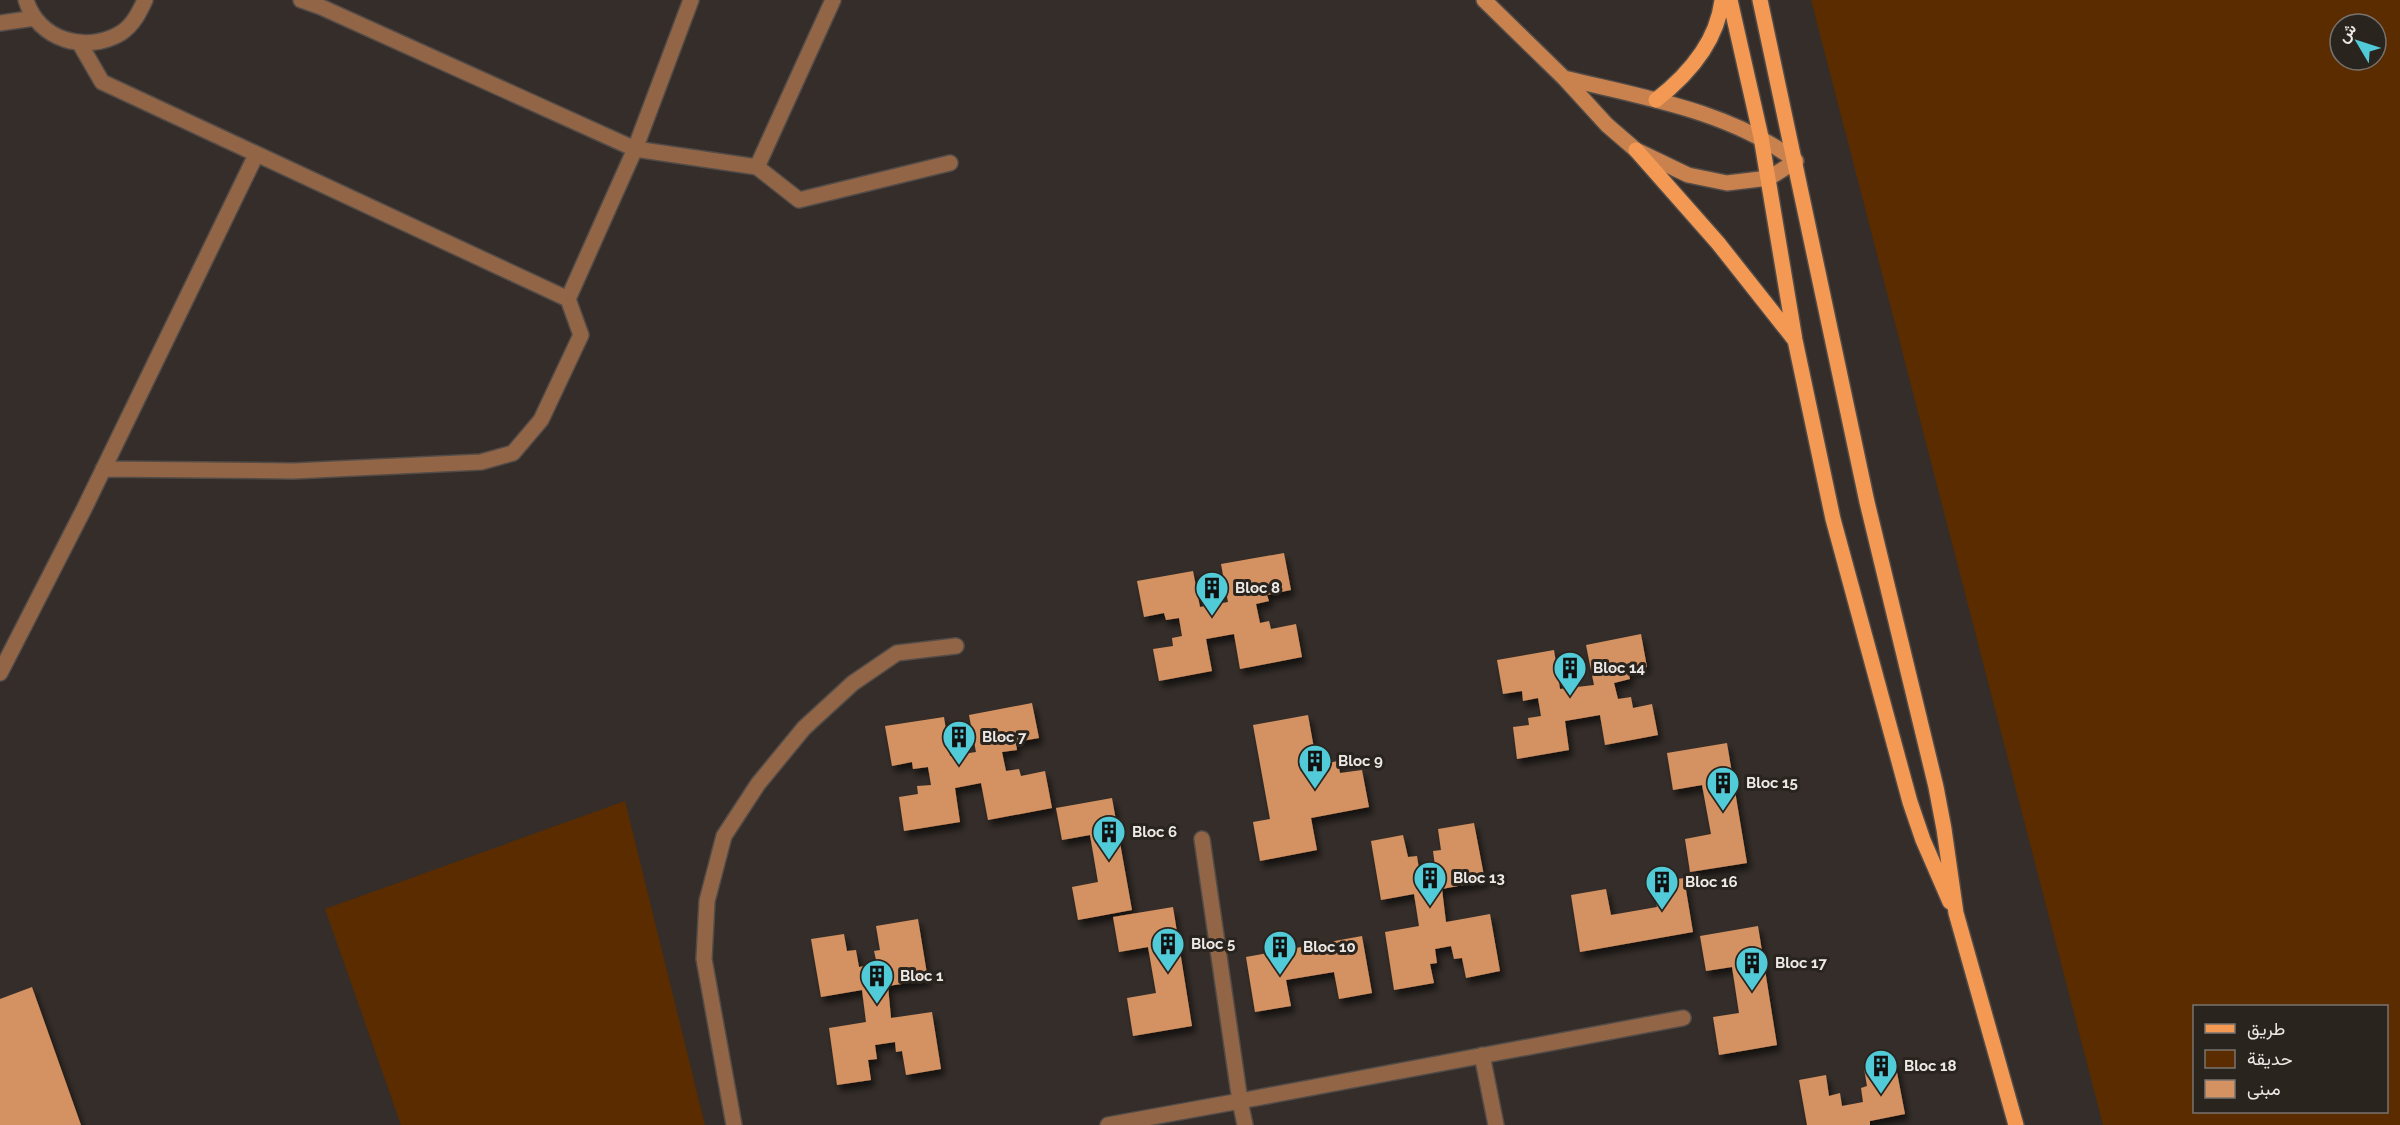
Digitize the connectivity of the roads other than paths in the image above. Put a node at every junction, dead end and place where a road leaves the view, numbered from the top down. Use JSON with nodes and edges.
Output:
{"nodes":[{"id":1,"x":26,"y":0,"type":"edge"},
{"id":2,"x":145,"y":0,"type":"edge"},
{"id":3,"x":301,"y":0,"type":"edge"},
{"id":4,"x":691,"y":0,"type":"edge"},
{"id":5,"x":833,"y":0,"type":"edge"},
{"id":6,"x":1484,"y":0,"type":"edge"},
{"id":7,"x":1722,"y":0,"type":"edge"},
{"id":8,"x":1730,"y":0,"type":"edge"},
{"id":9,"x":1760,"y":0,"type":"edge"},
{"id":10,"x":323,"y":3,"type":"edge"},
{"id":11,"x":35,"y":18,"type":"junction"},
{"id":12,"x":0,"y":23,"type":"edge"},
{"id":13,"x":80,"y":44,"type":"junction"},
{"id":14,"x":1564,"y":78,"type":"junction"},
{"id":15,"x":1656,"y":100,"type":"junction"},
{"id":16,"x":1761,"y":137,"type":"junction"},
{"id":17,"x":635,"y":149,"type":"junction"},
{"id":18,"x":1636,"y":150,"type":"junction"},
{"id":19,"x":256,"y":155,"type":"junction"},
{"id":20,"x":1796,"y":161,"type":"junction"},
{"id":21,"x":950,"y":163,"type":"dead end"},
{"id":22,"x":757,"y":167,"type":"junction"},
{"id":23,"x":1769,"y":178,"type":"junction"},
{"id":24,"x":568,"y":299,"type":"junction"},
{"id":25,"x":1795,"y":340,"type":"junction"},
{"id":26,"x":103,"y":469,"type":"junction"},
{"id":27,"x":956,"y":646,"type":"dead end"},
{"id":28,"x":0,"y":673,"type":"edge"},
{"id":29,"x":1202,"y":839,"type":"dead end"},
{"id":30,"x":1956,"y":913,"type":"junction"},
{"id":31,"x":1683,"y":1018,"type":"dead end"},
{"id":32,"x":1482,"y":1055,"type":"junction"},
{"id":33,"x":1240,"y":1101,"type":"junction"},
{"id":34,"x":734,"y":1125,"type":"edge"},
{"id":35,"x":1108,"y":1125,"type":"edge"},
{"id":36,"x":1245,"y":1125,"type":"edge"},
{"id":37,"x":1496,"y":1125,"type":"edge"},
{"id":38,"x":2016,"y":1125,"type":"edge"}],
"edges":[{"from":1,"to":11,"type":"street"},
{"from":2,"to":13,"type":"street"},
{"from":3,"to":10,"type":"street"},
{"from":4,"to":17,"type":"street"},
{"from":5,"to":22,"type":"street"},
{"from":6,"to":14,"type":"street"},
{"from":7,"to":15,"type":"main road"},
{"from":8,"to":16,"type":"main road"},
{"from":9,"to":20,"type":"main road"},
{"from":10,"to":17,"type":"street"},
{"from":11,"to":12,"type":"street"},
{"from":11,"to":13,"type":"street"},
{"from":13,"to":19,"type":"street"},
{"from":14,"to":15,"type":"street"},
{"from":14,"to":18,"type":"street"},
{"from":15,"to":16,"type":"street"},
{"from":16,"to":20,"type":"street"},
{"from":16,"to":23,"type":"main road"},
{"from":17,"to":22,"type":"street"},
{"from":17,"to":24,"type":"street"},
{"from":18,"to":23,"type":"street"},
{"from":18,"to":25,"type":"main road"},
{"from":19,"to":24,"type":"street"},
{"from":19,"to":26,"type":"street"},
{"from":20,"to":23,"type":"street"},
{"from":20,"to":30,"type":"main road"},
{"from":21,"to":22,"type":"street"},
{"from":23,"to":25,"type":"main road"},
{"from":24,"to":26,"type":"street"},
{"from":25,"to":30,"type":"main road"},
{"from":26,"to":28,"type":"street"},
{"from":27,"to":34,"type":"street"},
{"from":29,"to":33,"type":"street"},
{"from":30,"to":38,"type":"main road"},
{"from":31,"to":32,"type":"street"},
{"from":32,"to":33,"type":"street"},
{"from":32,"to":37,"type":"street"},
{"from":33,"to":35,"type":"street"},
{"from":33,"to":36,"type":"street"}]}
